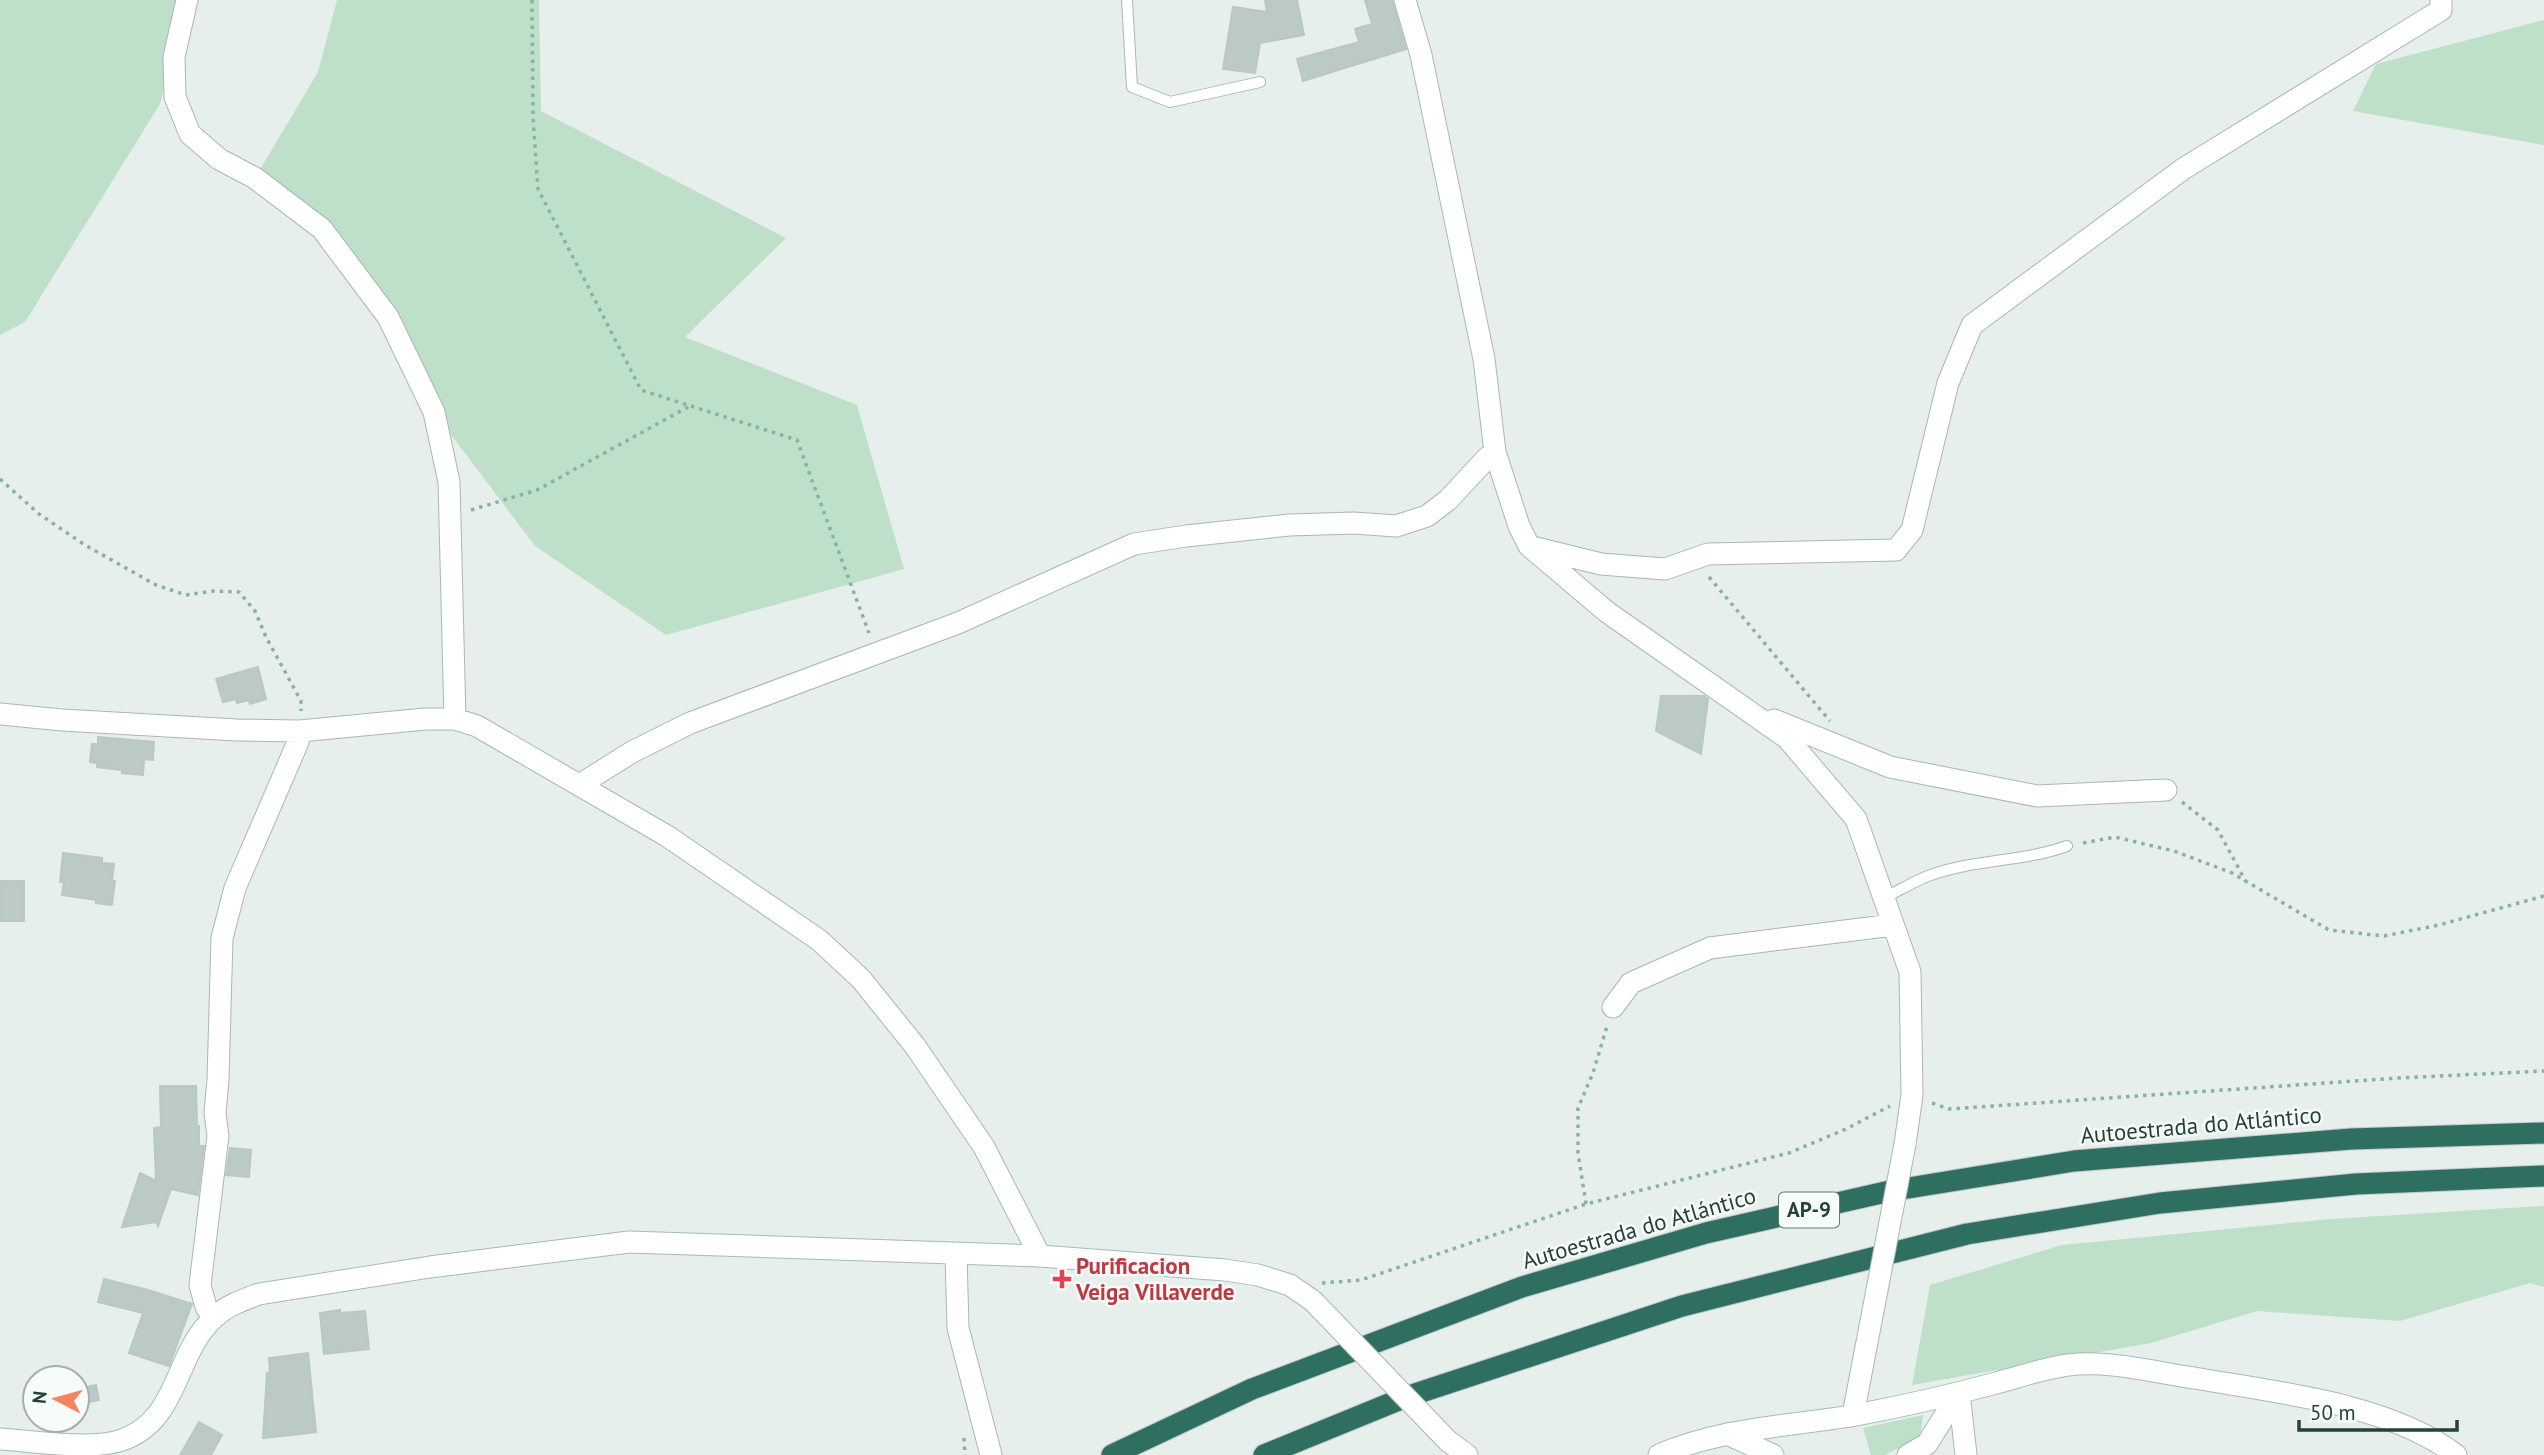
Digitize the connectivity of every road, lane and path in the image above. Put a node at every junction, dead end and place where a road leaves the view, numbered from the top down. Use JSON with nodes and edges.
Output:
{"nodes":[{"id":1,"x":187,"y":0,"type":"edge"},
{"id":2,"x":532,"y":0,"type":"edge"},
{"id":3,"x":1127,"y":0,"type":"edge"},
{"id":4,"x":1405,"y":0,"type":"edge"},
{"id":5,"x":2441,"y":0,"type":"edge"},
{"id":6,"x":1260,"y":82,"type":"dead end"},
{"id":7,"x":690,"y":406,"type":"junction"},
{"id":8,"x":1495,"y":452,"type":"junction"},
{"id":9,"x":0,"y":479,"type":"edge"},
{"id":10,"x":449,"y":517,"type":"junction"},
{"id":11,"x":1529,"y":546,"type":"junction"},
{"id":12,"x":1694,"y":559,"type":"junction"},
{"id":13,"x":876,"y":652,"type":"junction"},
{"id":14,"x":1743,"y":707,"type":"junction"},
{"id":15,"x":0,"y":714,"type":"edge"},
{"id":16,"x":456,"y":719,"type":"junction"},
{"id":17,"x":300,"y":731,"type":"junction"},
{"id":18,"x":1851,"y":751,"type":"junction"},
{"id":19,"x":581,"y":784,"type":"junction"},
{"id":20,"x":2166,"y":790,"type":"joint"},
{"id":21,"x":2067,"y":846,"type":"joint"},
{"id":22,"x":2246,"y":882,"type":"junction"},
{"id":23,"x":2544,"y":895,"type":"edge"},
{"id":24,"x":1884,"y":898,"type":"junction"},
{"id":25,"x":1893,"y":925,"type":"junction"},
{"id":26,"x":1613,"y":1007,"type":"joint"},
{"id":27,"x":2544,"y":1071,"type":"edge"},
{"id":28,"x":1912,"y":1095,"type":"junction"},
{"id":29,"x":2544,"y":1133,"type":"edge"},
{"id":30,"x":2544,"y":1176,"type":"edge"},
{"id":31,"x":1586,"y":1204,"type":"junction"},
{"id":32,"x":956,"y":1254,"type":"junction"},
{"id":33,"x":1040,"y":1256,"type":"junction"},
{"id":34,"x":1290,"y":1285,"type":"junction"},
{"id":35,"x":214,"y":1317,"type":"junction"},
{"id":36,"x":1959,"y":1393,"type":"junction"},
{"id":37,"x":1853,"y":1415,"type":"junction"},
{"id":38,"x":1727,"y":1434,"type":"junction"},
{"id":39,"x":0,"y":1439,"type":"edge"},
{"id":40,"x":991,"y":1455,"type":"edge"},
{"id":41,"x":1112,"y":1455,"type":"edge"},
{"id":42,"x":1264,"y":1455,"type":"edge"},
{"id":43,"x":1467,"y":1455,"type":"edge"},
{"id":44,"x":1659,"y":1455,"type":"edge"},
{"id":45,"x":1773,"y":1455,"type":"edge"},
{"id":46,"x":1908,"y":1455,"type":"edge"},
{"id":47,"x":1966,"y":1455,"type":"edge"},
{"id":48,"x":2456,"y":1455,"type":"edge"}],
"edges":[{"from":1,"to":10,"type":"street"},
{"from":2,"to":7,"type":"path"},
{"from":3,"to":6,"type":"lane"},
{"from":4,"to":8,"type":"street"},
{"from":5,"to":12,"type":"street"},
{"from":7,"to":10,"type":"path"},
{"from":7,"to":13,"type":"path"},
{"from":8,"to":11,"type":"street"},
{"from":8,"to":13,"type":"street"},
{"from":9,"to":17,"type":"path"},
{"from":10,"to":16,"type":"street"},
{"from":11,"to":12,"type":"street"},
{"from":11,"to":14,"type":"street"},
{"from":12,"to":18,"type":"path"},
{"from":13,"to":19,"type":"street"},
{"from":14,"to":18,"type":"street"},
{"from":14,"to":24,"type":"street"},
{"from":15,"to":17,"type":"street"},
{"from":16,"to":17,"type":"street"},
{"from":16,"to":19,"type":"street"},
{"from":17,"to":35,"type":"street"},
{"from":18,"to":20,"type":"street"},
{"from":19,"to":33,"type":"street"},
{"from":20,"to":22,"type":"path"},
{"from":21,"to":22,"type":"path"},
{"from":21,"to":24,"type":"lane"},
{"from":22,"to":23,"type":"path"},
{"from":24,"to":25,"type":"street"},
{"from":25,"to":26,"type":"street"},
{"from":25,"to":28,"type":"street"},
{"from":26,"to":31,"type":"path"},
{"from":27,"to":28,"type":"path"},
{"from":28,"to":31,"type":"path"},
{"from":28,"to":37,"type":"street","bridge":true},
{"from":29,"to":41,"type":"highway","name":"Autoestrada do Atlántico","number":"AP-9"},
{"from":30,"to":42,"type":"highway"},
{"from":31,"to":34,"type":"path"},
{"from":32,"to":33,"type":"street"},
{"from":32,"to":35,"type":"street"},
{"from":32,"to":40,"type":"street"},
{"from":33,"to":34,"type":"street"},
{"from":34,"to":43,"type":"street","bridge":true},
{"from":35,"to":39,"type":"street"},
{"from":36,"to":37,"type":"street"},
{"from":36,"to":46,"type":"street"},
{"from":36,"to":47,"type":"street"},
{"from":36,"to":48,"type":"street"},
{"from":37,"to":38,"type":"street"},
{"from":38,"to":44,"type":"street"},
{"from":38,"to":45,"type":"street"}]}
